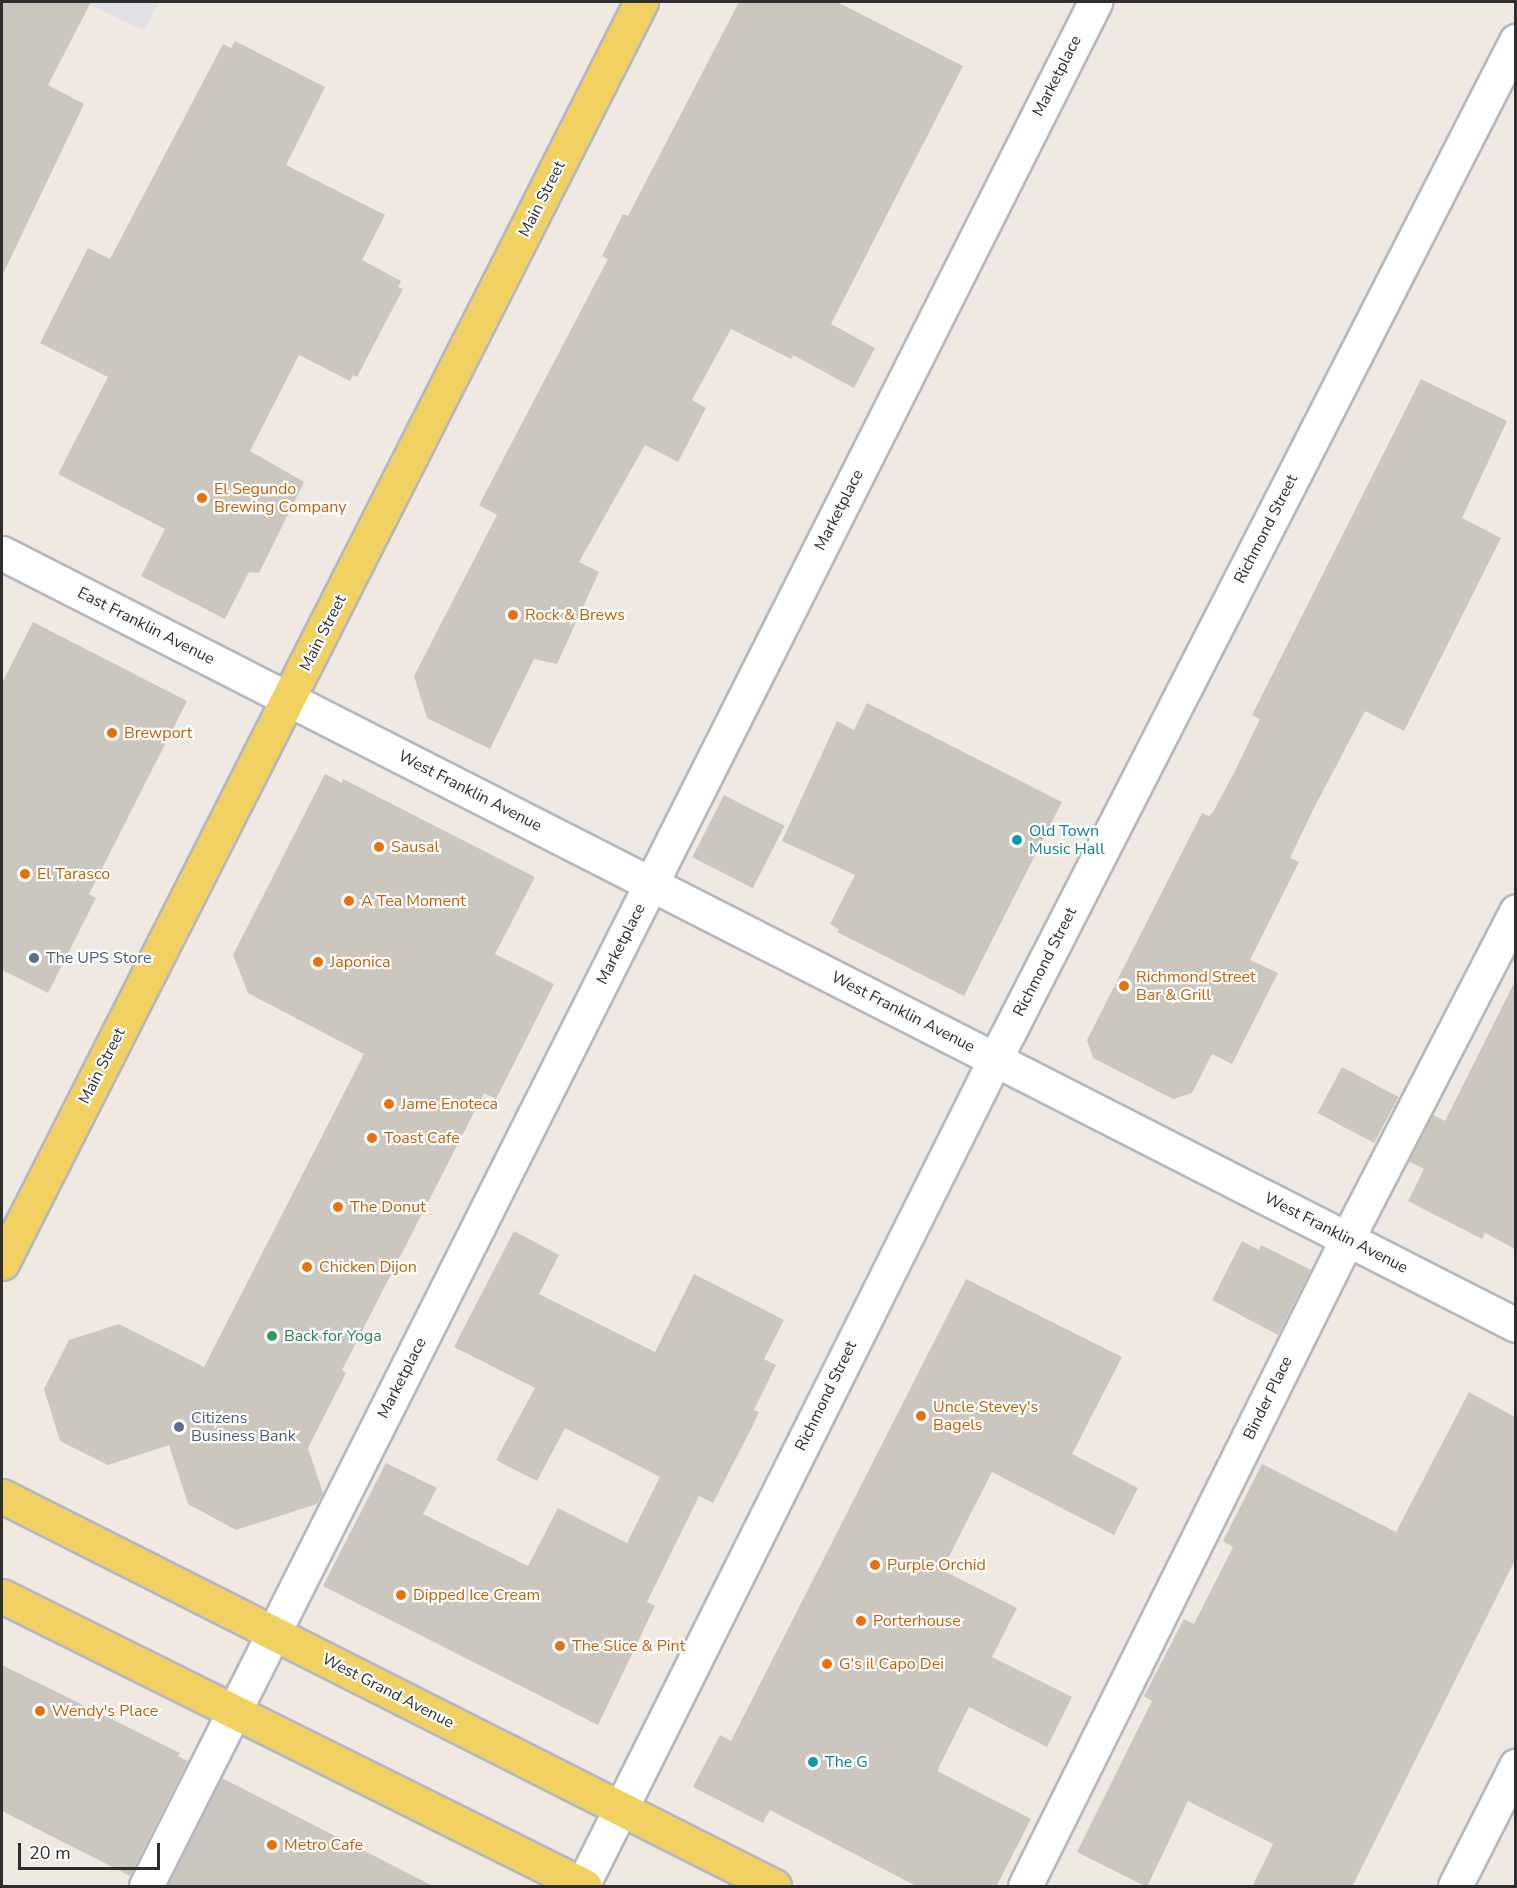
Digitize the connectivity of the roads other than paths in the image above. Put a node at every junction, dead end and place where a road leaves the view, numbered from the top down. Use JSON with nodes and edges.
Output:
{"nodes":[{"id":1,"x":641,"y":2,"type":"edge"},
{"id":2,"x":1095,"y":2,"type":"edge"},
{"id":3,"x":1515,"y":41,"type":"edge"},
{"id":4,"x":2,"y":553,"type":"edge"},
{"id":5,"x":290,"y":700,"type":"junction"},
{"id":6,"x":651,"y":884,"type":"junction"},
{"id":7,"x":1515,"y":911,"type":"edge"},
{"id":8,"x":994,"y":1059,"type":"junction"},
{"id":9,"x":1347,"y":1239,"type":"junction"},
{"id":10,"x":2,"y":1263,"type":"edge"},
{"id":11,"x":1515,"y":1325,"type":"edge"},
{"id":12,"x":2,"y":1496,"type":"edge"},
{"id":13,"x":2,"y":1596,"type":"edge"},
{"id":14,"x":274,"y":1633,"type":"junction"},
{"id":15,"x":236,"y":1713,"type":"junction"},
{"id":16,"x":1515,"y":1766,"type":"edge"},
{"id":17,"x":621,"y":1810,"type":"junction"},
{"id":18,"x":583,"y":1886,"type":"edge"},
{"id":19,"x":146,"y":1887,"type":"edge"},
{"id":20,"x":774,"y":1887,"type":"edge"},
{"id":21,"x":1025,"y":1887,"type":"edge"},
{"id":22,"x":1455,"y":1887,"type":"edge"}],
"edges":[{"from":1,"to":5,"type":"main road","name":"Main Street"},
{"from":2,"to":6,"type":"street","name":"Marketplace"},
{"from":3,"to":8,"type":"street","name":"Richmond Street"},
{"from":4,"to":5,"type":"street","name":"East Franklin Avenue"},
{"from":5,"to":6,"type":"street","name":"West Franklin Avenue"},
{"from":5,"to":10,"type":"main road","name":"Main Street"},
{"from":6,"to":8,"type":"street","name":"West Franklin Avenue"},
{"from":6,"to":14,"type":"street","name":"Marketplace"},
{"from":7,"to":9,"type":"street","name":"Binder Place"},
{"from":8,"to":9,"type":"street","name":"West Franklin Avenue"},
{"from":8,"to":17,"type":"street","name":"Richmond Street"},
{"from":9,"to":11,"type":"street","name":"West Franklin Avenue"},
{"from":9,"to":21,"type":"street","name":"Binder Place"},
{"from":12,"to":14,"type":"main road","name":"West Grand Avenue"},
{"from":13,"to":15,"type":"main road"},
{"from":14,"to":15,"type":"street","name":"Marketplace"},
{"from":14,"to":17,"type":"main road","name":"West Grand Avenue"},
{"from":15,"to":18,"type":"main road"},
{"from":15,"to":19,"type":"street","name":"Marketplace"},
{"from":16,"to":22,"type":"street"},
{"from":17,"to":18,"type":"street","name":"Richmond Street"},
{"from":17,"to":20,"type":"main road","name":"West Grand Avenue"}]}
